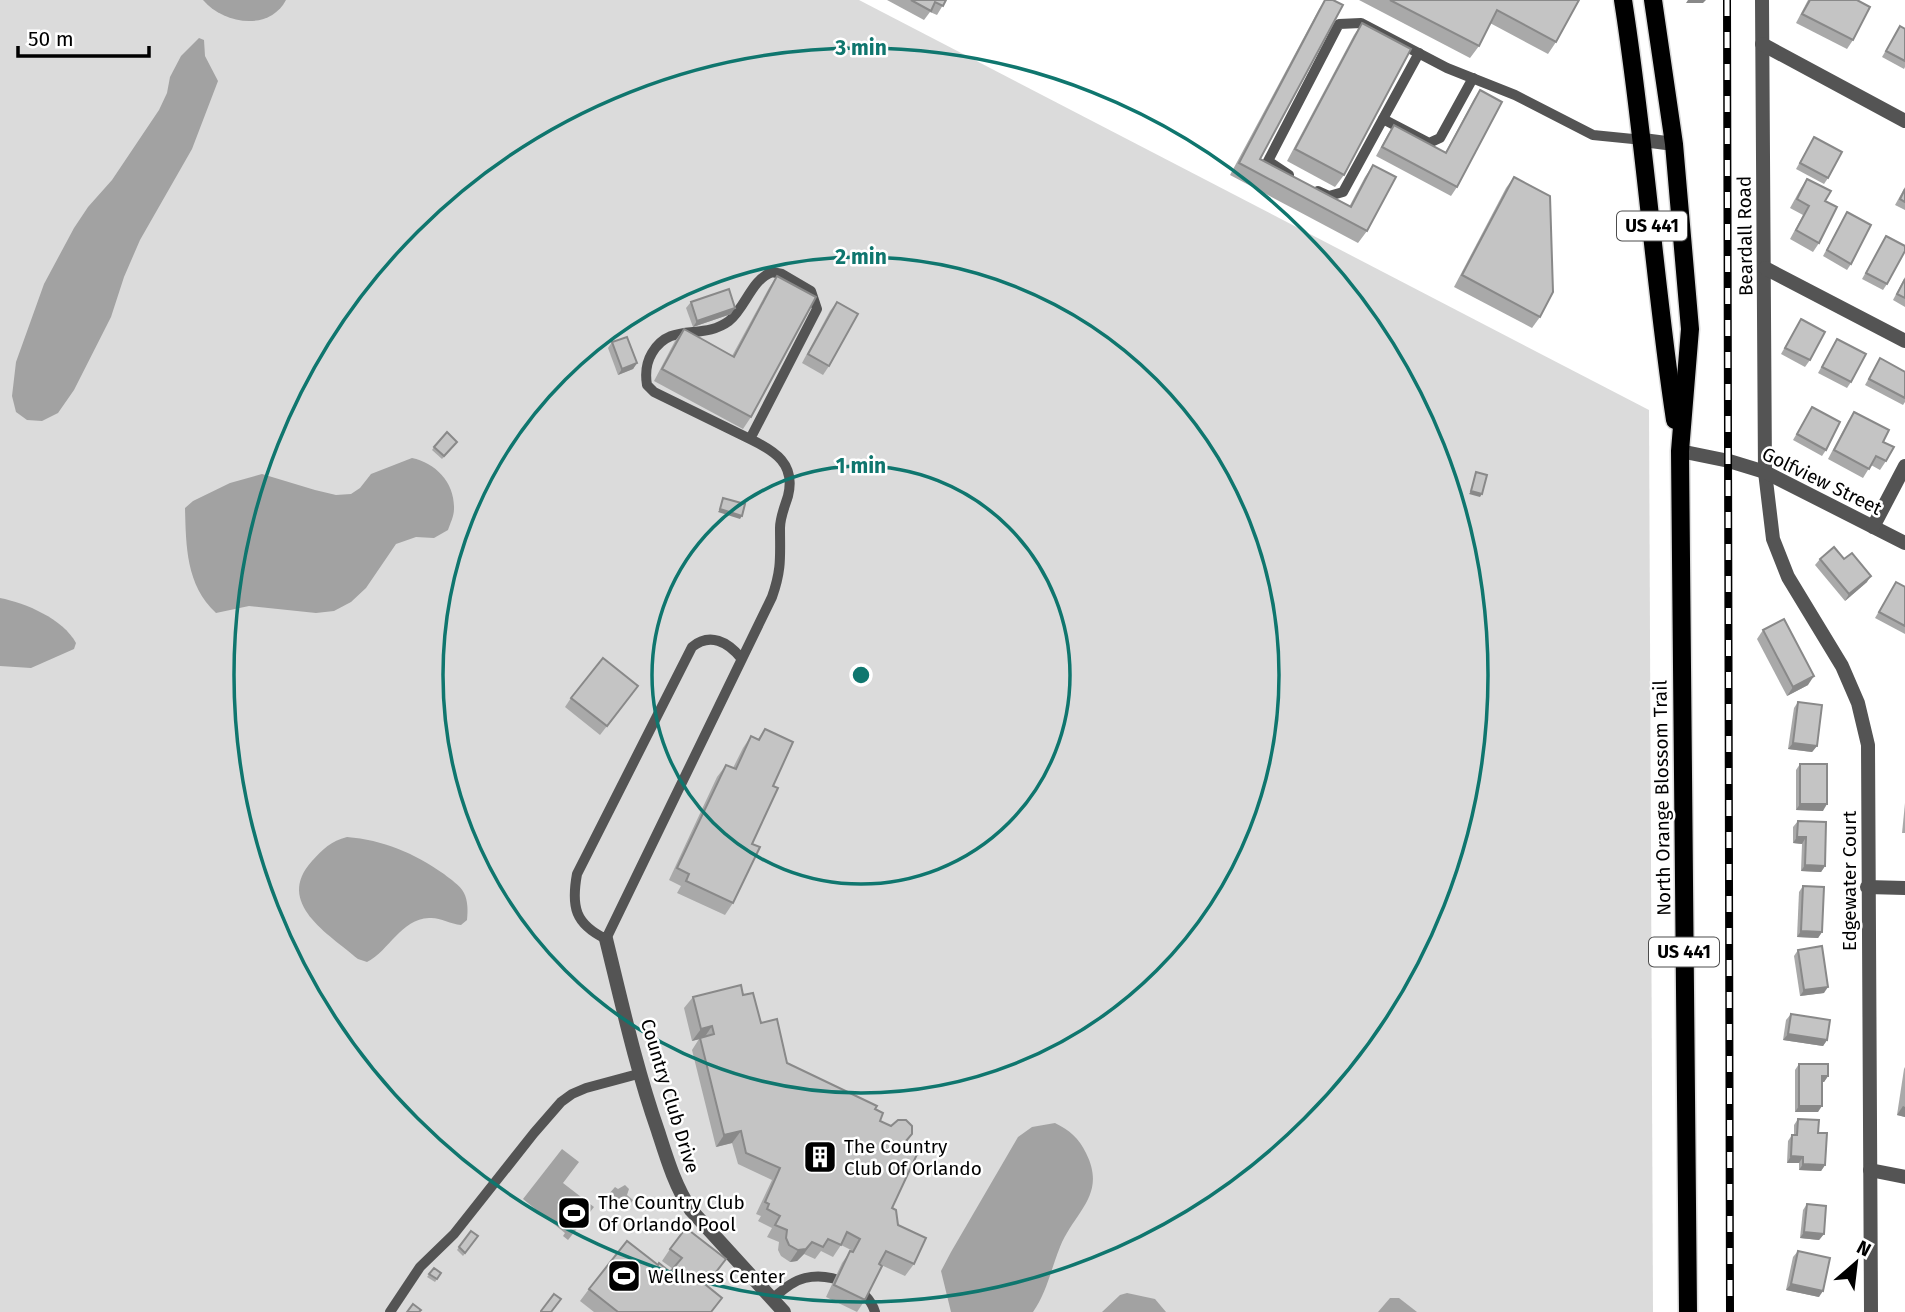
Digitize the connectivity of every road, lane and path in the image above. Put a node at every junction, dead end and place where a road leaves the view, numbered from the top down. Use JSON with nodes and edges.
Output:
{"nodes":[{"id":1,"x":1623,"y":0,"type":"edge"},
{"id":2,"x":1654,"y":0,"type":"edge"},
{"id":3,"x":1762,"y":0,"type":"edge"},
{"id":4,"x":1762,"y":44,"type":"junction"},
{"id":5,"x":1419,"y":53,"type":"junction"},
{"id":6,"x":1473,"y":78,"type":"junction"},
{"id":7,"x":1383,"y":119,"type":"junction"},
{"id":8,"x":1905,"y":121,"type":"edge"},
{"id":9,"x":1643,"y":140,"type":"junction"},
{"id":10,"x":1674,"y":144,"type":"junction"},
{"id":11,"x":1765,"y":268,"type":"junction"},
{"id":12,"x":1905,"y":341,"type":"edge"},
{"id":13,"x":750,"y":439,"type":"junction"},
{"id":14,"x":1680,"y":451,"type":"junction"},
{"id":15,"x":1905,"y":466,"type":"edge"},
{"id":16,"x":1765,"y":472,"type":"junction"},
{"id":17,"x":1873,"y":527,"type":"junction"},
{"id":18,"x":1905,"y":543,"type":"edge"},
{"id":19,"x":741,"y":658,"type":"junction"},
{"id":20,"x":1867,"y":887,"type":"junction"},
{"id":21,"x":1905,"y":888,"type":"edge"},
{"id":22,"x":606,"y":939,"type":"junction"},
{"id":23,"x":638,"y":1074,"type":"junction"},
{"id":24,"x":1870,"y":1170,"type":"junction"},
{"id":25,"x":1905,"y":1177,"type":"edge"},
{"id":26,"x":772,"y":1299,"type":"junction"},
{"id":27,"x":390,"y":1312,"type":"edge"},
{"id":28,"x":784,"y":1312,"type":"edge"},
{"id":29,"x":875,"y":1312,"type":"edge"},
{"id":30,"x":1688,"y":1312,"type":"edge"},
{"id":31,"x":1871,"y":1312,"type":"edge"}],
"edges":[{"from":1,"to":9,"type":"main road","name":"North Orange Blossom Trail","number":"US 441"},
{"from":2,"to":10,"type":"main road","name":"North Orange Blossom Trail","number":"US 441"},
{"from":3,"to":4,"type":"street","name":"Beardall Road"},
{"from":4,"to":8,"type":"street"},
{"from":4,"to":11,"type":"street","name":"Beardall Road"},
{"from":5,"to":6,"type":"lane"},
{"from":5,"to":7,"type":"lane"},
{"from":5,"to":7,"type":"lane"},
{"from":6,"to":7,"type":"lane"},
{"from":6,"to":9,"type":"lane"},
{"from":9,"to":10,"type":"street"},
{"from":9,"to":14,"type":"main road","name":"North Orange Blossom Trail","number":"US 441"},
{"from":10,"to":14,"type":"main road","name":"North Orange Blossom Trail","number":"US 441"},
{"from":11,"to":12,"type":"street"},
{"from":11,"to":16,"type":"street","name":"Beardall Road"},
{"from":13,"to":13,"type":"lane"},
{"from":13,"to":19,"type":"lane"},
{"from":14,"to":16,"type":"street","name":"Golfview Street"},
{"from":14,"to":30,"type":"main road","name":"North Orange Blossom Trail","number":"US 441"},
{"from":15,"to":17,"type":"street"},
{"from":16,"to":17,"type":"street","name":"Golfview Street"},
{"from":16,"to":20,"type":"street","name":"Edgewater Court"},
{"from":17,"to":18,"type":"street","name":"Golfview Street"},
{"from":19,"to":22,"type":"lane"},
{"from":19,"to":22,"type":"lane"},
{"from":20,"to":21,"type":"street"},
{"from":20,"to":24,"type":"street","name":"Edgewater Court"},
{"from":22,"to":23,"type":"street","name":"Country Club Drive"},
{"from":23,"to":26,"type":"street","name":"Country Club Drive"},
{"from":23,"to":27,"type":"lane"},
{"from":24,"to":25,"type":"street"},
{"from":24,"to":31,"type":"street","name":"Edgewater Court"},
{"from":26,"to":28,"type":"street","name":"Country Club Drive"},
{"from":26,"to":29,"type":"lane"}]}
